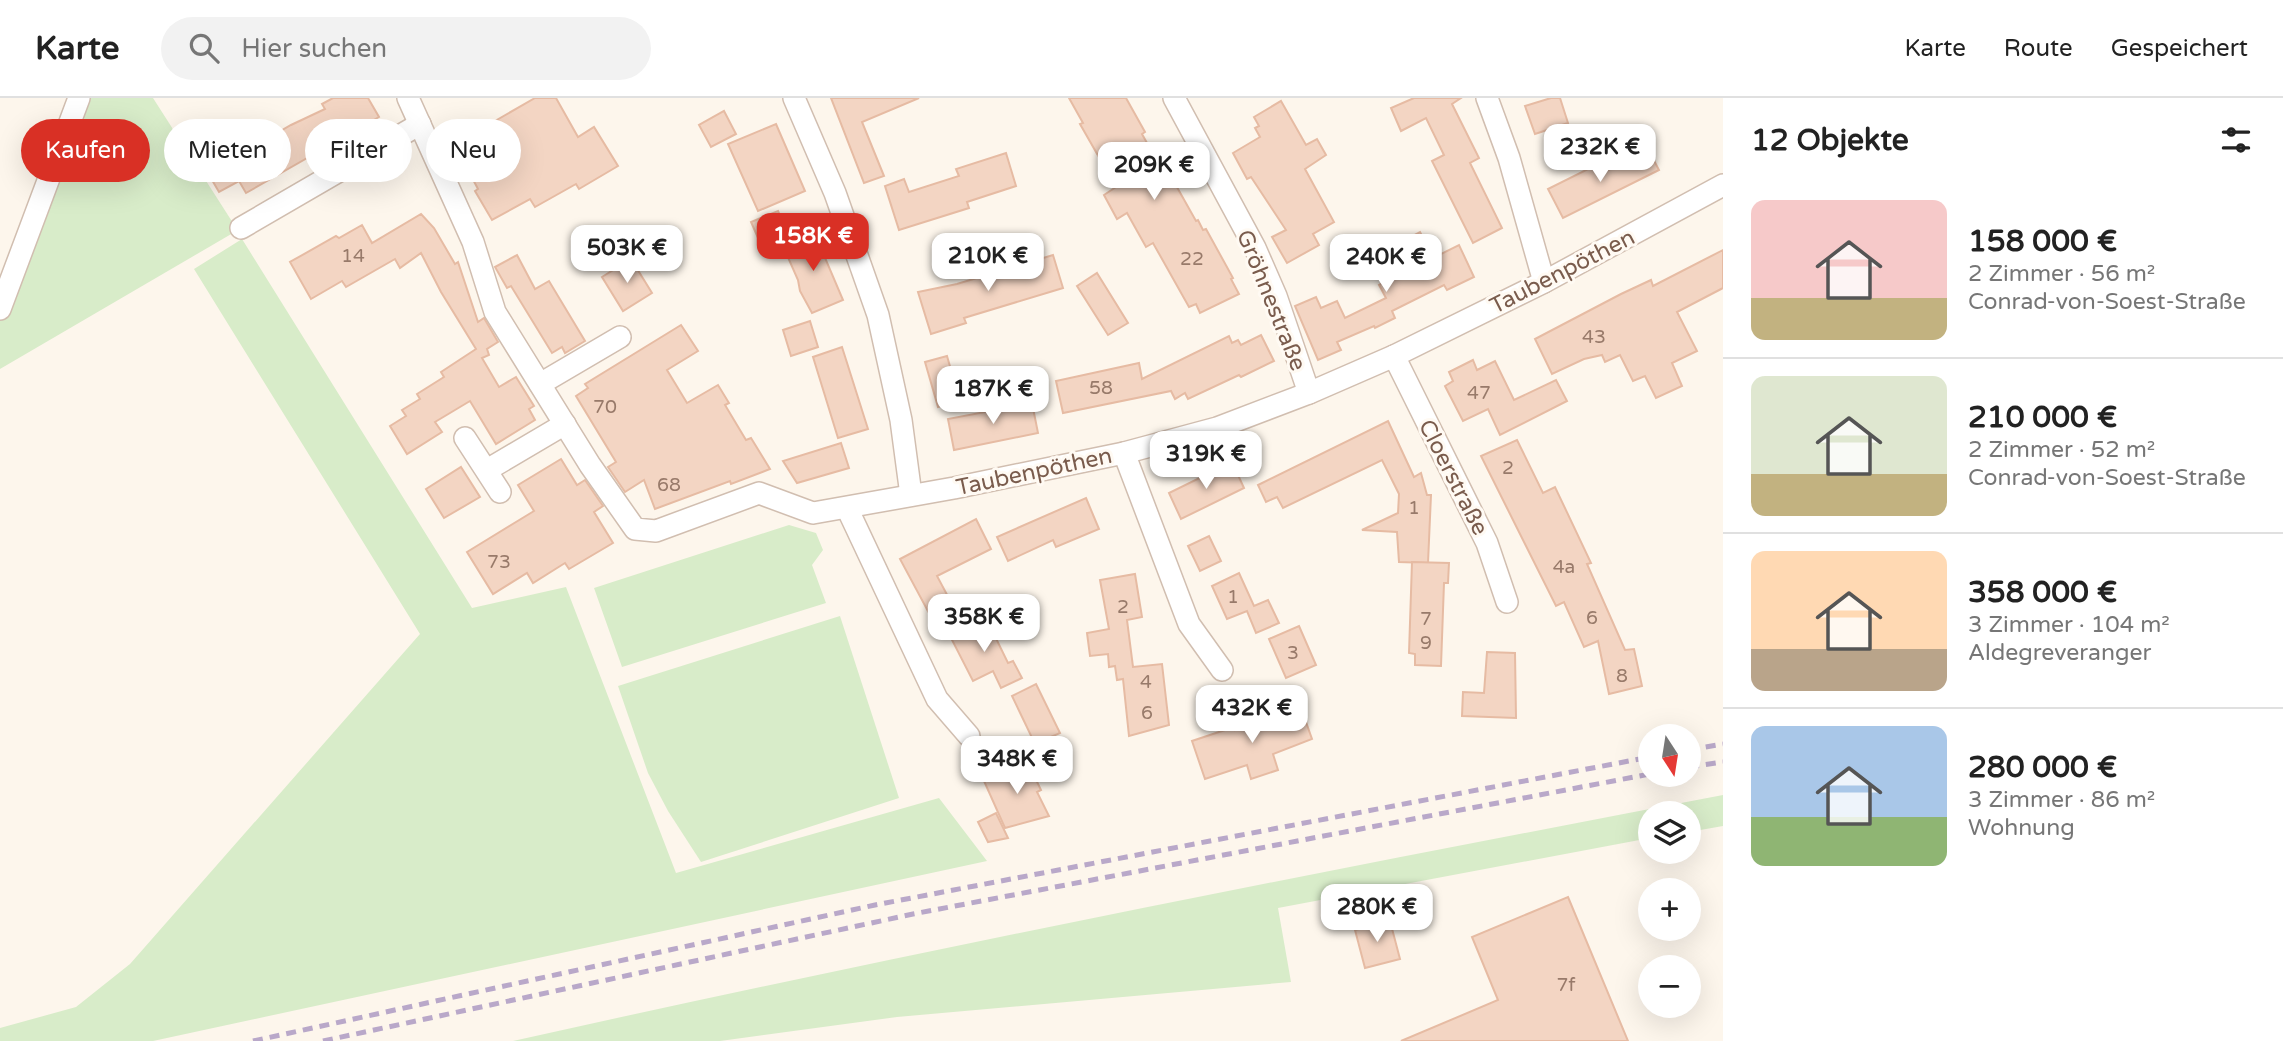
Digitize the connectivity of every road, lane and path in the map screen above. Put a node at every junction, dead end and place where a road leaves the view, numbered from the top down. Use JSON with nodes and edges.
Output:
{"nodes":[{"id":1,"x":79,"y":98,"type":"edge"},
{"id":2,"x":794,"y":98,"type":"edge"},
{"id":3,"x":1174,"y":98,"type":"edge"},
{"id":4,"x":1488,"y":98,"type":"edge"},
{"id":5,"x":415,"y":100,"type":"edge"},
{"id":6,"x":420,"y":124,"type":"junction"},
{"id":7,"x":1723,"y":185,"type":"edge"},
{"id":8,"x":241,"y":228,"type":"dead end"},
{"id":9,"x":1544,"y":282,"type":"junction"},
{"id":10,"x":0,"y":309,"type":"edge"},
{"id":11,"x":620,"y":337,"type":"dead end"},
{"id":12,"x":1394,"y":356,"type":"junction"},
{"id":13,"x":540,"y":384,"type":"junction"},
{"id":14,"x":1309,"y":393,"type":"junction"},
{"id":15,"x":565,"y":424,"type":"junction"},
{"id":16,"x":465,"y":438,"type":"dead end"},
{"id":17,"x":1124,"y":453,"type":"junction"},
{"id":18,"x":487,"y":470,"type":"junction"},
{"id":19,"x":500,"y":492,"type":"dead end"},
{"id":20,"x":911,"y":495,"type":"junction"},
{"id":21,"x":847,"y":508,"type":"junction"},
{"id":22,"x":1507,"y":602,"type":"dead end"},
{"id":23,"x":1222,"y":670,"type":"dead end"},
{"id":24,"x":969,"y":736,"type":"dead end"}],
"edges":[{"from":1,"to":10,"type":"street"},
{"from":2,"to":20,"type":"street"},
{"from":3,"to":14,"type":"street","name":"Gröhnestraße"},
{"from":4,"to":9,"type":"street"},
{"from":5,"to":6,"type":"street","name":"Taubenpöthen"},
{"from":6,"to":8,"type":"street"},
{"from":6,"to":13,"type":"street","name":"Taubenpöthen"},
{"from":7,"to":9,"type":"street","name":"Taubenpöthen"},
{"from":9,"to":12,"type":"street","name":"Taubenpöthen"},
{"from":11,"to":13,"type":"street"},
{"from":12,"to":14,"type":"street","name":"Taubenpöthen"},
{"from":12,"to":22,"type":"street","name":"Cloerstraße"},
{"from":13,"to":15,"type":"street","name":"Taubenpöthen"},
{"from":14,"to":17,"type":"street","name":"Taubenpöthen"},
{"from":15,"to":18,"type":"street"},
{"from":15,"to":21,"type":"street","name":"Taubenpöthen"},
{"from":16,"to":18,"type":"street"},
{"from":17,"to":20,"type":"street","name":"Taubenpöthen"},
{"from":17,"to":23,"type":"street"},
{"from":18,"to":19,"type":"street"},
{"from":20,"to":21,"type":"street","name":"Taubenpöthen"},
{"from":21,"to":24,"type":"street"}]}
